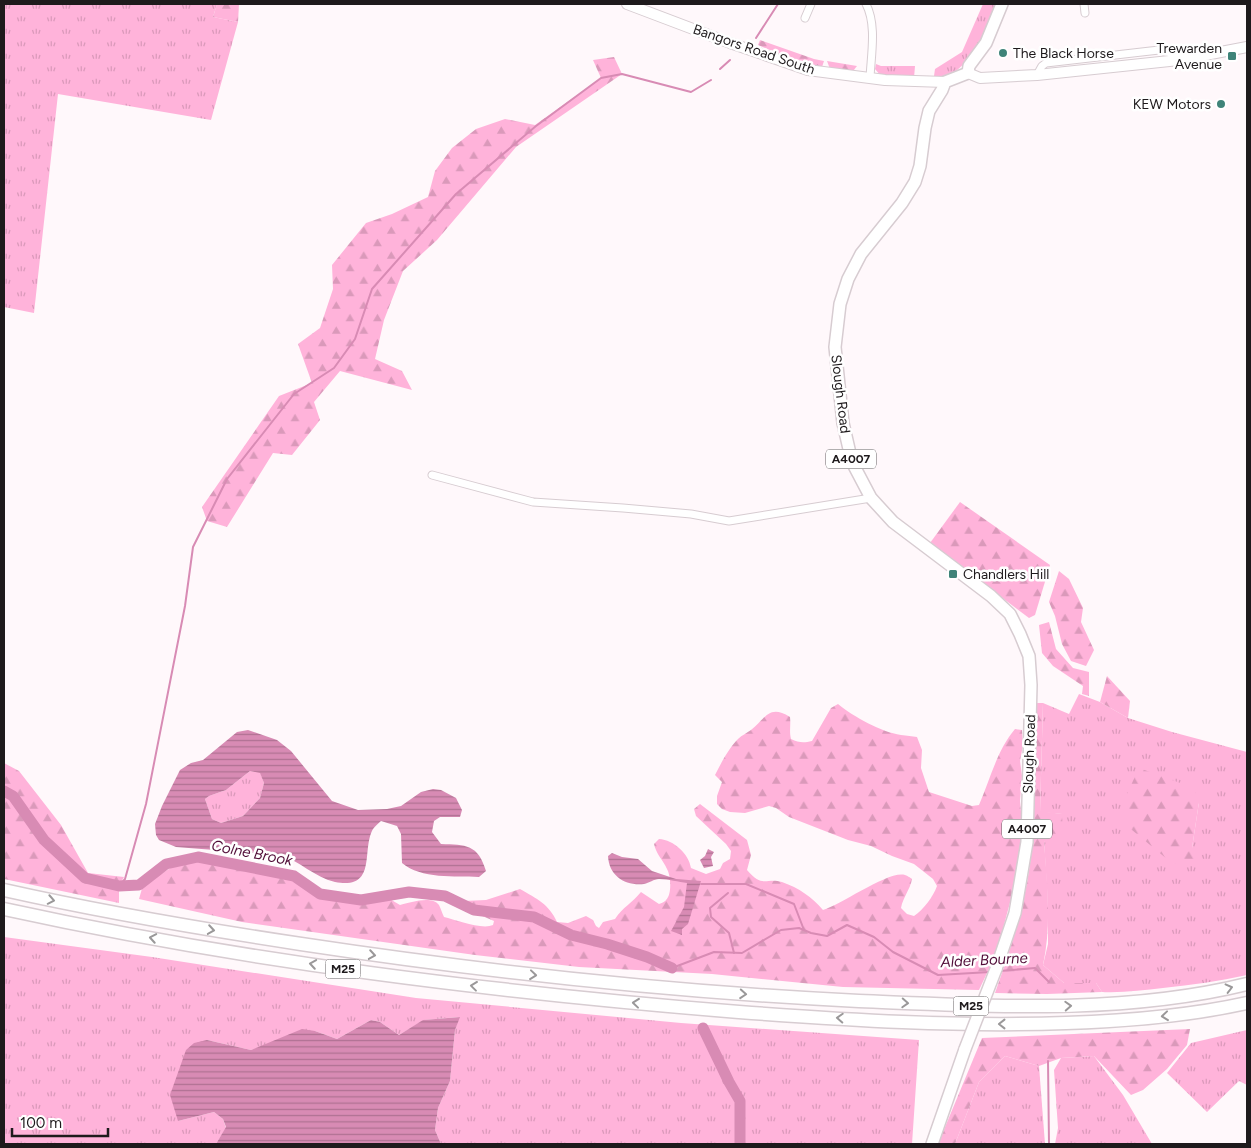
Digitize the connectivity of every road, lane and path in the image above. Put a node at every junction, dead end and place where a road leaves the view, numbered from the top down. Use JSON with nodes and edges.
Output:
{"nodes":[{"id":1,"x":627,"y":4,"type":"edge"},
{"id":2,"x":811,"y":4,"type":"edge"},
{"id":3,"x":866,"y":4,"type":"edge"},
{"id":4,"x":1002,"y":4,"type":"edge"},
{"id":5,"x":1084,"y":4,"type":"edge"},
{"id":6,"x":1085,"y":13,"type":"dead end"},
{"id":7,"x":805,"y":18,"type":"dead end"},
{"id":8,"x":1247,"y":47,"type":"edge"},
{"id":9,"x":968,"y":73,"type":"junction"},
{"id":10,"x":870,"y":78,"type":"junction"},
{"id":11,"x":944,"y":82,"type":"junction"},
{"id":12,"x":432,"y":475,"type":"dead end"},
{"id":13,"x":871,"y":498,"type":"junction"},
{"id":14,"x":4,"y":890,"type":"edge"},
{"id":15,"x":4,"y":909,"type":"edge"},
{"id":16,"x":1247,"y":984,"type":"edge"},
{"id":17,"x":1247,"y":1003,"type":"edge"},
{"id":18,"x":932,"y":1144,"type":"edge"}],
"edges":[{"from":1,"to":10,"type":"street","name":"Bangors Road South"},
{"from":2,"to":7,"type":"street"},
{"from":3,"to":10,"type":"street"},
{"from":4,"to":9,"type":"main road"},
{"from":5,"to":6,"type":"street"},
{"from":8,"to":9,"type":"street"},
{"from":9,"to":11,"type":"main road"},
{"from":10,"to":11,"type":"street","name":"Bangors Road South"},
{"from":11,"to":13,"type":"main road","name":"Slough Road","number":"A4007"},
{"from":12,"to":13,"type":"street"},
{"from":13,"to":18,"type":"main road","name":"Slough Road","number":"A4007","bridge":true},
{"from":14,"to":16,"type":"highway","number":"M25","one_way":true},
{"from":17,"to":15,"type":"highway","number":"M25","one_way":true}]}
